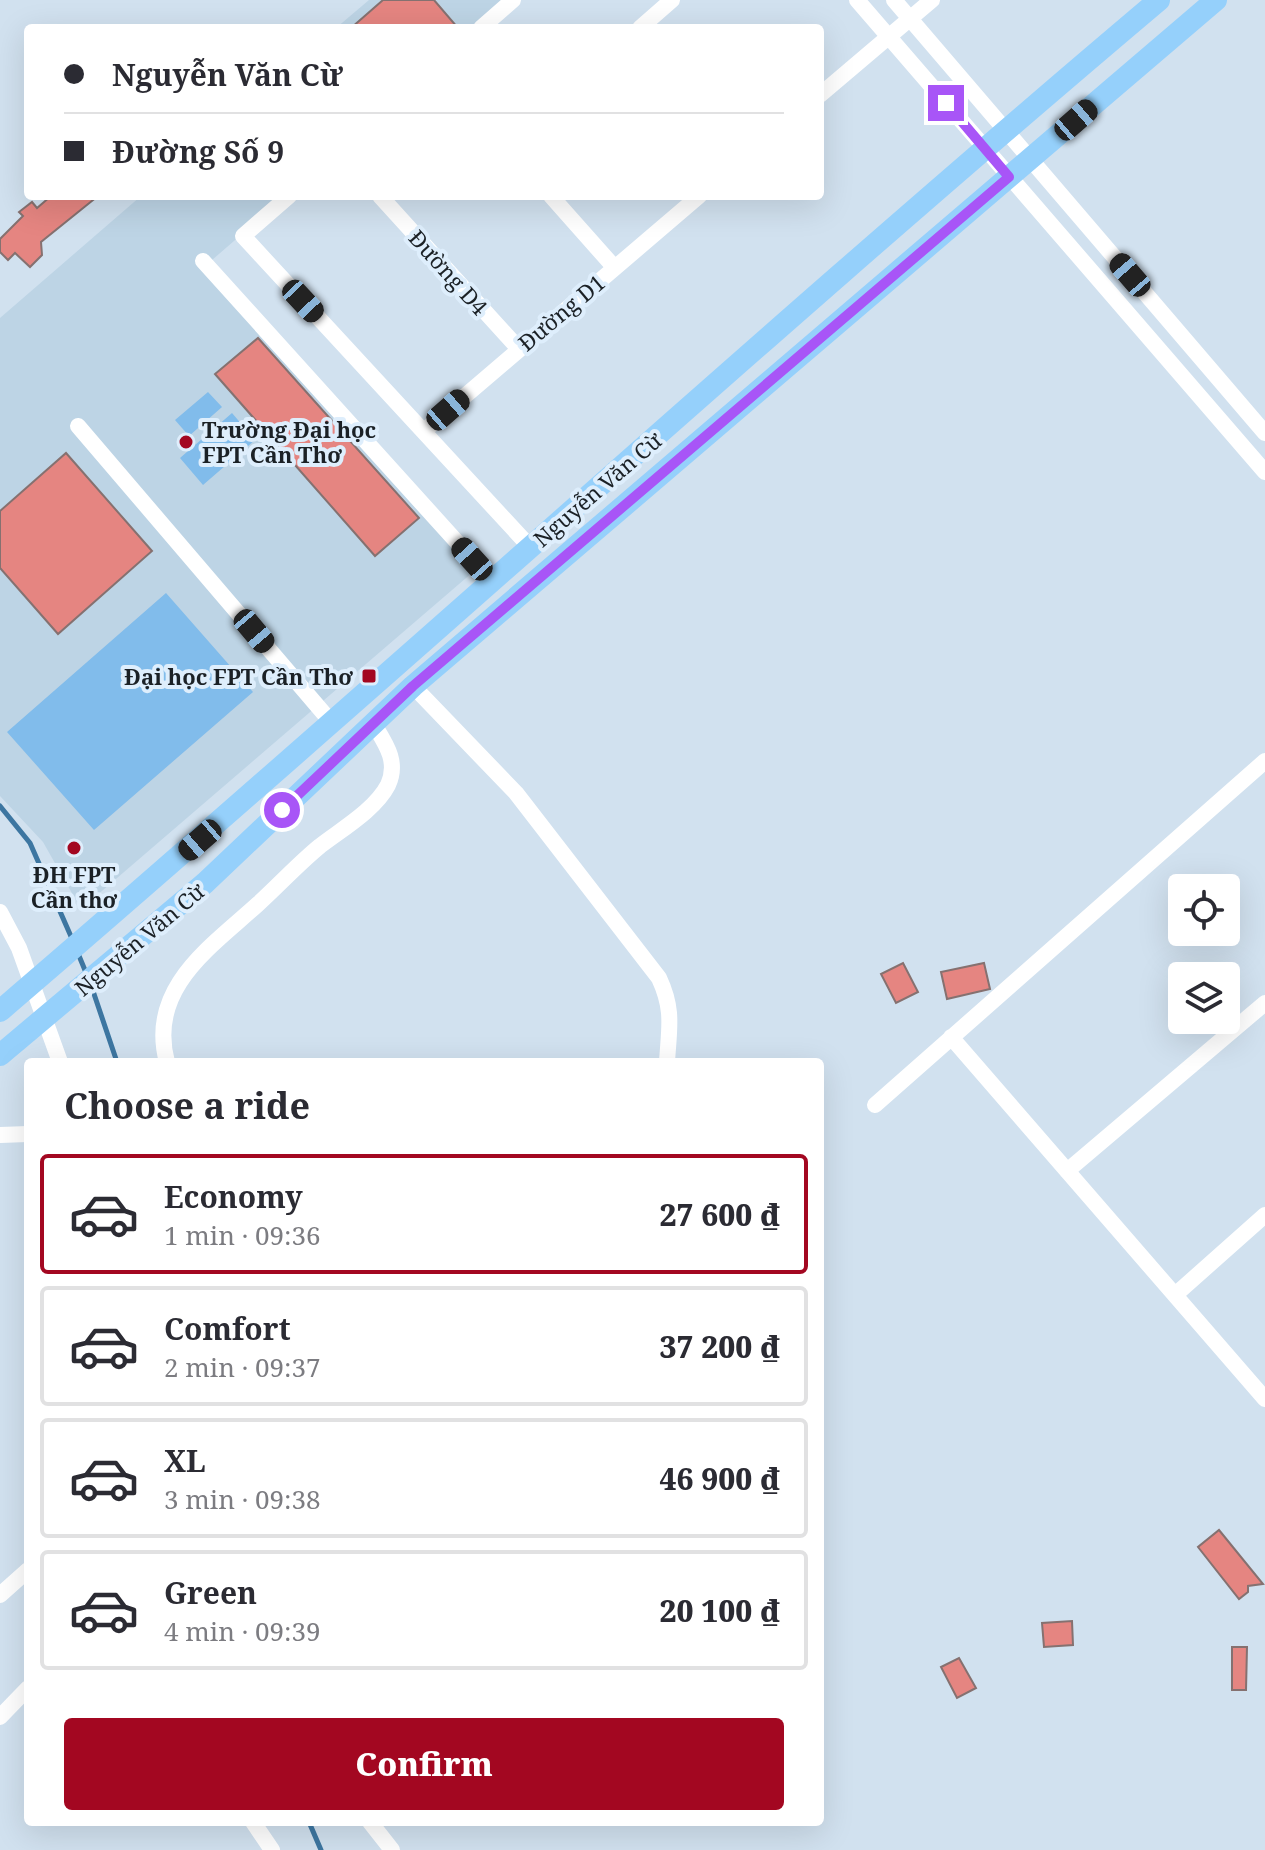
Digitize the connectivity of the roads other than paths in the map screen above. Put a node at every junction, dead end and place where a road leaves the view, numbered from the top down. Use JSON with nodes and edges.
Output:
{"nodes":[{"id":1,"x":513,"y":0,"type":"edge"},
{"id":2,"x":672,"y":0,"type":"edge"},
{"id":3,"x":857,"y":0,"type":"edge"},
{"id":4,"x":894,"y":0,"type":"edge"},
{"id":5,"x":932,"y":0,"type":"edge"},
{"id":6,"x":1159,"y":0,"type":"edge"},
{"id":7,"x":1216,"y":0,"type":"edge"},
{"id":8,"x":910,"y":19,"type":"junction"},
{"id":9,"x":486,"y":24,"type":"edge"},
{"id":10,"x":645,"y":24,"type":"edge"},
{"id":11,"x":889,"y":37,"type":"junction"},
{"id":12,"x":824,"y":92,"type":"edge"},
{"id":13,"x":1004,"y":131,"type":"junction"},
{"id":14,"x":985,"y":148,"type":"junction"},
{"id":15,"x":1029,"y":160,"type":"junction"},
{"id":16,"x":1009,"y":177,"type":"junction"},
{"id":17,"x":284,"y":200,"type":"edge"},
{"id":18,"x":384,"y":200,"type":"edge"},
{"id":19,"x":555,"y":200,"type":"edge"},
{"id":20,"x":694,"y":200,"type":"edge"},
{"id":21,"x":203,"y":261,"type":"dead end"},
{"id":22,"x":614,"y":267,"type":"junction"},
{"id":23,"x":518,"y":348,"type":"junction"},
{"id":24,"x":78,"y":426,"type":"dead end"},
{"id":25,"x":424,"y":431,"type":"junction"},
{"id":26,"x":1265,"y":433,"type":"edge"},
{"id":27,"x":1265,"y":472,"type":"edge"},
{"id":28,"x":531,"y":548,"type":"junction"},
{"id":29,"x":550,"y":569,"type":"junction"},
{"id":30,"x":493,"y":582,"type":"junction"},
{"id":31,"x":413,"y":686,"type":"junction"},
{"id":32,"x":332,"y":723,"type":"junction"},
{"id":33,"x":373,"y":723,"type":"junction"},
{"id":34,"x":1265,"y":761,"type":"edge"},
{"id":35,"x":0,"y":912,"type":"edge"},
{"id":36,"x":1265,"y":1003,"type":"edge"},
{"id":37,"x":0,"y":1011,"type":"edge"},
{"id":38,"x":951,"y":1037,"type":"junction"},
{"id":39,"x":0,"y":1055,"type":"edge"},
{"id":40,"x":59,"y":1058,"type":"edge"},
{"id":41,"x":167,"y":1058,"type":"edge"},
{"id":42,"x":667,"y":1058,"type":"edge"},
{"id":43,"x":875,"y":1105,"type":"dead end"},
{"id":44,"x":24,"y":1134,"type":"edge"},
{"id":45,"x":0,"y":1135,"type":"edge"},
{"id":46,"x":1067,"y":1171,"type":"junction"},
{"id":47,"x":1265,"y":1215,"type":"edge"},
{"id":48,"x":1175,"y":1295,"type":"junction"},
{"id":49,"x":1265,"y":1399,"type":"edge"},
{"id":50,"x":24,"y":1574,"type":"edge"},
{"id":51,"x":0,"y":1595,"type":"edge"},
{"id":52,"x":24,"y":1692,"type":"edge"},
{"id":53,"x":0,"y":1717,"type":"edge"},
{"id":54,"x":256,"y":1826,"type":"edge"},
{"id":55,"x":373,"y":1826,"type":"edge"},
{"id":56,"x":272,"y":1850,"type":"edge"},
{"id":57,"x":392,"y":1850,"type":"edge"}],
"edges":[{"from":1,"to":9,"type":"street"},
{"from":2,"to":10,"type":"street"},
{"from":3,"to":11,"type":"street"},
{"from":4,"to":8,"type":"street"},
{"from":5,"to":8,"type":"street"},
{"from":6,"to":13,"type":"main road","name":"Nguyễn Văn Cừ"},
{"from":7,"to":15,"type":"main road","name":"Nguyễn Văn Cừ"},
{"from":8,"to":11,"type":"street"},
{"from":8,"to":13,"type":"street"},
{"from":11,"to":12,"type":"street"},
{"from":11,"to":14,"type":"street"},
{"from":13,"to":14,"type":"main road","name":"Nguyễn Văn Cừ"},
{"from":13,"to":15,"type":"street"},
{"from":14,"to":16,"type":"street"},
{"from":14,"to":28,"type":"main road","name":"Nguyễn Văn Cừ"},
{"from":15,"to":16,"type":"main road","name":"Nguyễn Văn Cừ"},
{"from":15,"to":26,"type":"street"},
{"from":16,"to":27,"type":"street"},
{"from":16,"to":29,"type":"main road","name":"Nguyễn Văn Cừ"},
{"from":17,"to":25,"type":"street"},
{"from":18,"to":23,"type":"street","name":"Đường D4"},
{"from":19,"to":22,"type":"street"},
{"from":20,"to":22,"type":"street","name":"Đường D1"},
{"from":21,"to":30,"type":"street"},
{"from":22,"to":23,"type":"street","name":"Đường D1"},
{"from":23,"to":25,"type":"street","name":"Đường D1"},
{"from":24,"to":32,"type":"street"},
{"from":25,"to":28,"type":"street"},
{"from":28,"to":29,"type":"main road"},
{"from":28,"to":30,"type":"main road","name":"Nguyễn Văn Cừ"},
{"from":29,"to":31,"type":"main road","name":"Nguyễn Văn Cừ"},
{"from":30,"to":32,"type":"main road","name":"Nguyễn Văn Cừ"},
{"from":31,"to":33,"type":"main road","name":"Nguyễn Văn Cừ"},
{"from":31,"to":42,"type":"street"},
{"from":32,"to":37,"type":"main road","name":"Nguyễn Văn Cừ"},
{"from":33,"to":39,"type":"main road","name":"Nguyễn Văn Cừ"},
{"from":33,"to":41,"type":"street"},
{"from":34,"to":38,"type":"street"},
{"from":35,"to":40,"type":"street"},
{"from":36,"to":46,"type":"street"},
{"from":38,"to":43,"type":"street"},
{"from":38,"to":46,"type":"street"},
{"from":44,"to":45,"type":"street"},
{"from":46,"to":48,"type":"street"},
{"from":47,"to":48,"type":"street"},
{"from":48,"to":49,"type":"street"},
{"from":50,"to":51,"type":"street"},
{"from":52,"to":53,"type":"street"},
{"from":54,"to":56,"type":"street"},
{"from":55,"to":57,"type":"street"}]}
